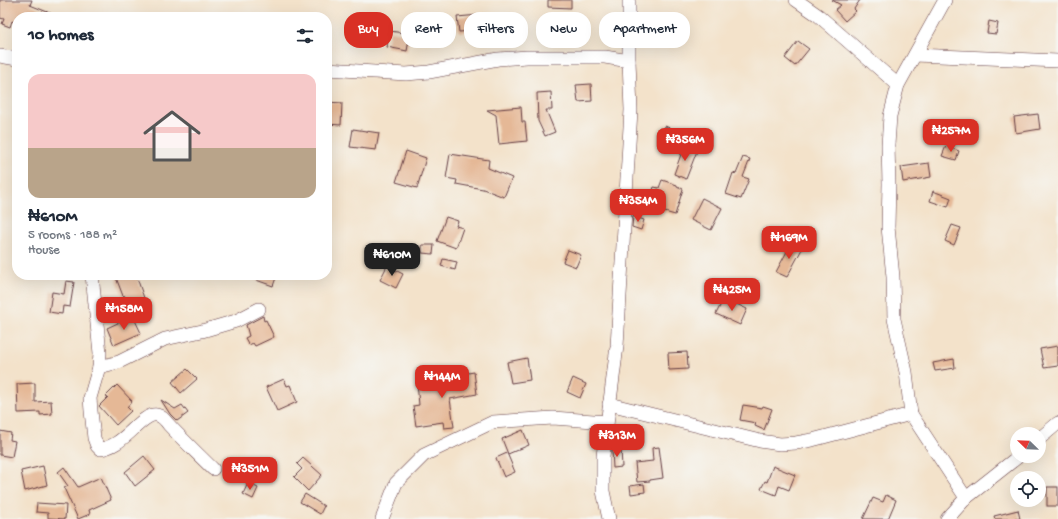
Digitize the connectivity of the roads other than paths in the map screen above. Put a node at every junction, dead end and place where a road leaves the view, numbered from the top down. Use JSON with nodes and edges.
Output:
{"nodes":[{"id":1,"x":629,"y":0,"type":"edge"},
{"id":2,"x":796,"y":0,"type":"edge"},
{"id":3,"x":945,"y":0,"type":"edge"},
{"id":4,"x":915,"y":54,"type":"junction"},
{"id":5,"x":0,"y":56,"type":"edge"},
{"id":6,"x":12,"y":58,"type":"edge"},
{"id":7,"x":1058,"y":61,"type":"edge"},
{"id":8,"x":629,"y":62,"type":"junction"},
{"id":9,"x":332,"y":68,"type":"edge"},
{"id":10,"x":898,"y":85,"type":"junction"},
{"id":11,"x":93,"y":280,"type":"edge"},
{"id":12,"x":259,"y":309,"type":"dead end"},
{"id":13,"x":100,"y":367,"type":"junction"},
{"id":14,"x":610,"y":404,"type":"junction"},
{"id":15,"x":911,"y":414,"type":"junction"},
{"id":16,"x":607,"y":422,"type":"junction"},
{"id":17,"x":1058,"y":423,"type":"edge"},
{"id":18,"x":1046,"y":433,"type":"edge"},
{"id":19,"x":1010,"y":463,"type":"edge"},
{"id":20,"x":213,"y":469,"type":"dead end"},
{"id":21,"x":966,"y":498,"type":"junction"},
{"id":22,"x":382,"y":519,"type":"edge"},
{"id":23,"x":609,"y":519,"type":"edge"},
{"id":24,"x":947,"y":519,"type":"edge"}],
"edges":[{"from":1,"to":8,"type":"street"},
{"from":2,"to":10,"type":"street"},
{"from":3,"to":4,"type":"street"},
{"from":4,"to":7,"type":"street"},
{"from":4,"to":10,"type":"street"},
{"from":5,"to":6,"type":"street"},
{"from":8,"to":9,"type":"street"},
{"from":8,"to":14,"type":"street"},
{"from":10,"to":15,"type":"street"},
{"from":11,"to":13,"type":"street"},
{"from":12,"to":13,"type":"street"},
{"from":13,"to":20,"type":"street"},
{"from":14,"to":15,"type":"street"},
{"from":14,"to":16,"type":"street"},
{"from":15,"to":21,"type":"street"},
{"from":16,"to":22,"type":"street"},
{"from":16,"to":23,"type":"street"},
{"from":17,"to":18,"type":"street"},
{"from":19,"to":21,"type":"street"},
{"from":21,"to":24,"type":"street"}]}
